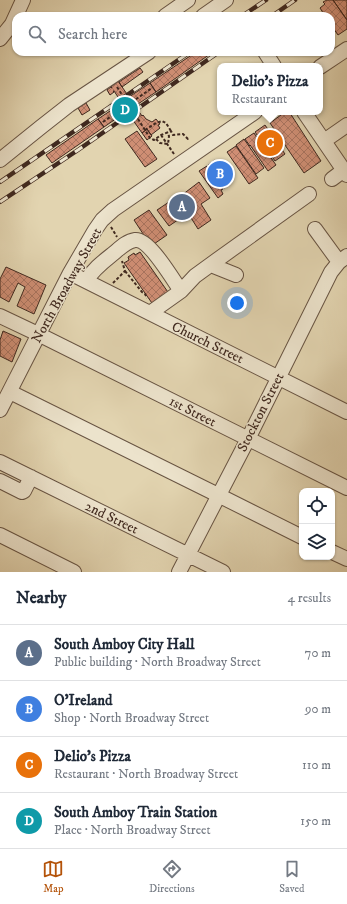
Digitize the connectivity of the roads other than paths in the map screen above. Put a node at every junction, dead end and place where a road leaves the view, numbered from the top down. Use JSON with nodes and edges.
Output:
{"nodes":[{"id":1,"x":23,"y":0,"type":"edge"},
{"id":2,"x":188,"y":0,"type":"edge"},
{"id":3,"x":226,"y":0,"type":"edge"},
{"id":4,"x":18,"y":12,"type":"edge"},
{"id":5,"x":170,"y":12,"type":"edge"},
{"id":6,"x":209,"y":12,"type":"edge"},
{"id":7,"x":12,"y":24,"type":"edge"},
{"id":8,"x":0,"y":39,"type":"edge"},
{"id":9,"x":347,"y":49,"type":"edge"},
{"id":10,"x":143,"y":56,"type":"edge"},
{"id":11,"x":323,"y":65,"type":"edge"},
{"id":12,"x":251,"y":115,"type":"edge"},
{"id":13,"x":306,"y":115,"type":"edge"},
{"id":14,"x":347,"y":125,"type":"edge"},
{"id":15,"x":41,"y":127,"type":"junction"},
{"id":16,"x":324,"y":141,"type":"junction"},
{"id":17,"x":0,"y":149,"type":"edge"},
{"id":18,"x":0,"y":160,"type":"edge"},
{"id":19,"x":345,"y":173,"type":"edge"},
{"id":20,"x":332,"y":179,"type":"dead end"},
{"id":21,"x":309,"y":194,"type":"dead end"},
{"id":22,"x":315,"y":229,"type":"dead end"},
{"id":23,"x":343,"y":259,"type":"edge"},
{"id":24,"x":211,"y":265,"type":"junction"},
{"id":25,"x":70,"y":273,"type":"junction"},
{"id":26,"x":236,"y":275,"type":"dead end"},
{"id":27,"x":86,"y":281,"type":"junction"},
{"id":28,"x":181,"y":291,"type":"junction"},
{"id":29,"x":152,"y":311,"type":"junction"},
{"id":30,"x":0,"y":316,"type":"edge"},
{"id":31,"x":38,"y":334,"type":"junction"},
{"id":32,"x":278,"y":377,"type":"junction"},
{"id":33,"x":10,"y":392,"type":"junction"},
{"id":34,"x":0,"y":410,"type":"edge"},
{"id":35,"x":347,"y":412,"type":"edge"},
{"id":36,"x":248,"y":439,"type":"junction"},
{"id":37,"x":1,"y":465,"type":"edge"},
{"id":38,"x":31,"y":477,"type":"junction"},
{"id":39,"x":0,"y":481,"type":"edge"},
{"id":40,"x":347,"y":488,"type":"edge"},
{"id":41,"x":218,"y":494,"type":"junction"},
{"id":42,"x":0,"y":535,"type":"edge"},
{"id":43,"x":299,"y":535,"type":"edge"},
{"id":44,"x":335,"y":553,"type":"edge"},
{"id":45,"x":188,"y":554,"type":"junction"},
{"id":46,"x":347,"y":559,"type":"edge"},
{"id":47,"x":74,"y":572,"type":"edge"},
{"id":48,"x":179,"y":572,"type":"edge"},
{"id":49,"x":223,"y":572,"type":"edge"}],
"edges":[{"from":1,"to":4,"type":"street"},
{"from":2,"to":5,"type":"street"},
{"from":3,"to":6,"type":"street"},
{"from":7,"to":8,"type":"street"},
{"from":9,"to":11,"type":"street"},
{"from":10,"to":15,"type":"street"},
{"from":12,"to":25,"type":"street","name":"North Broadway Street"},
{"from":13,"to":16,"type":"street"},
{"from":14,"to":16,"type":"street"},
{"from":15,"to":17,"type":"street"},
{"from":15,"to":18,"type":"street"},
{"from":16,"to":19,"type":"street"},
{"from":19,"to":20,"type":"street"},
{"from":21,"to":24,"type":"street"},
{"from":22,"to":23,"type":"street"},
{"from":23,"to":32,"type":"street","name":"Stockton Street"},
{"from":24,"to":26,"type":"street"},
{"from":24,"to":28,"type":"street"},
{"from":25,"to":27,"type":"street","name":"Church Street"},
{"from":25,"to":31,"type":"street","name":"North Broadway Street"},
{"from":27,"to":28,"type":"street"},
{"from":27,"to":29,"type":"street","name":"Church Street"},
{"from":28,"to":29,"type":"street"},
{"from":29,"to":32,"type":"street","name":"Church Street"},
{"from":30,"to":31,"type":"street","name":"1st Street"},
{"from":31,"to":33,"type":"street","name":"North Broadway Street"},
{"from":31,"to":36,"type":"street","name":"1st Street"},
{"from":32,"to":35,"type":"street","name":"Church Street"},
{"from":32,"to":36,"type":"street","name":"Stockton Street"},
{"from":33,"to":34,"type":"street","name":"North Broadway Street"},
{"from":33,"to":41,"type":"street"},
{"from":36,"to":40,"type":"street","name":"1st Street"},
{"from":36,"to":41,"type":"street","name":"Stockton Street"},
{"from":37,"to":38,"type":"street","name":"2nd Street"},
{"from":38,"to":39,"type":"street"},
{"from":38,"to":45,"type":"street","name":"2nd Street"},
{"from":41,"to":43,"type":"street"},
{"from":41,"to":45,"type":"street","name":"Stockton Street"},
{"from":42,"to":47,"type":"street"},
{"from":44,"to":46,"type":"street"},
{"from":45,"to":48,"type":"street","name":"Stockton Street"},
{"from":45,"to":49,"type":"street","name":"2nd Street"}]}
